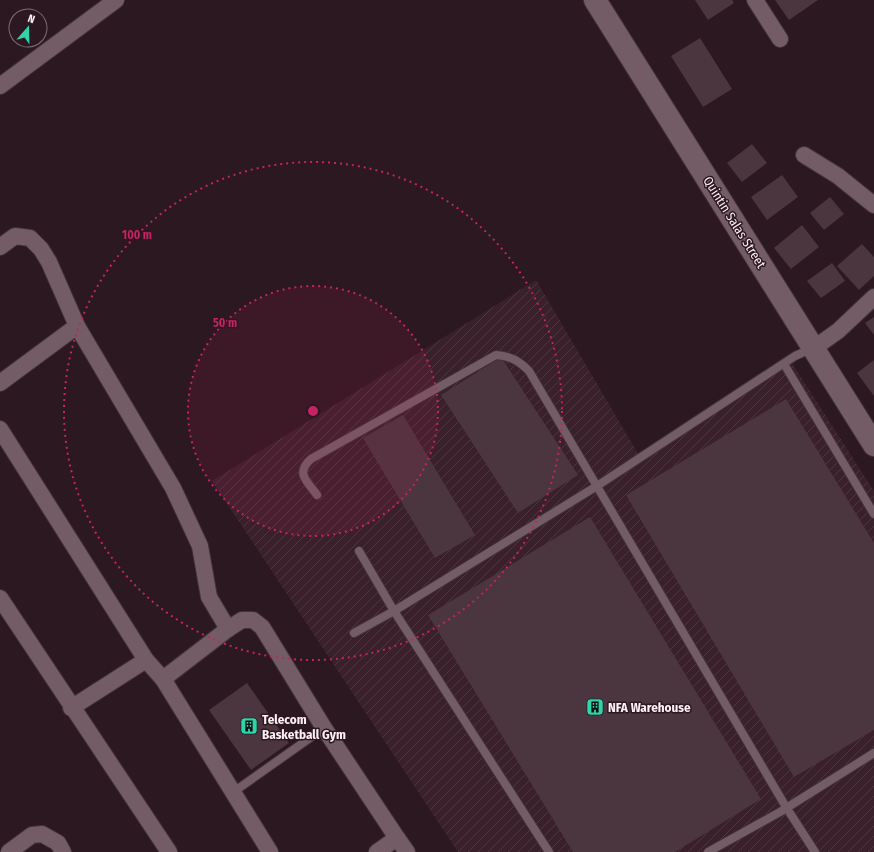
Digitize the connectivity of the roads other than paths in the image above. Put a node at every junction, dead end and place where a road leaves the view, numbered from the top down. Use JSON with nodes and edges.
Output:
{"nodes":[{"id":1,"x":116,"y":0,"type":"edge"},
{"id":2,"x":594,"y":0,"type":"edge"},
{"id":3,"x":754,"y":0,"type":"edge"},
{"id":4,"x":780,"y":39,"type":"dead end"},
{"id":5,"x":0,"y":86,"type":"edge"},
{"id":6,"x":804,"y":155,"type":"dead end"},
{"id":7,"x":874,"y":205,"type":"edge"},
{"id":8,"x":0,"y":247,"type":"edge"},
{"id":9,"x":874,"y":297,"type":"edge"},
{"id":10,"x":77,"y":326,"type":"junction"},
{"id":11,"x":814,"y":348,"type":"junction"},
{"id":12,"x":784,"y":364,"type":"junction"},
{"id":13,"x":0,"y":383,"type":"edge"},
{"id":14,"x":0,"y":429,"type":"edge"},
{"id":15,"x":874,"y":445,"type":"edge"},
{"id":16,"x":597,"y":486,"type":"junction"},
{"id":17,"x":317,"y":495,"type":"dead end"},
{"id":18,"x":874,"y":514,"type":"edge"},
{"id":19,"x":359,"y":550,"type":"dead end"},
{"id":20,"x":0,"y":598,"type":"edge"},
{"id":21,"x":394,"y":611,"type":"junction"},
{"id":22,"x":228,"y":629,"type":"junction"},
{"id":23,"x":354,"y":633,"type":"dead end"},
{"id":24,"x":146,"y":660,"type":"junction"},
{"id":25,"x":163,"y":680,"type":"junction"},
{"id":26,"x":71,"y":708,"type":"junction"},
{"id":27,"x":324,"y":728,"type":"junction"},
{"id":28,"x":874,"y":753,"type":"edge"},
{"id":29,"x":232,"y":793,"type":"junction"},
{"id":30,"x":786,"y":807,"type":"junction"},
{"id":31,"x":397,"y":838,"type":"junction"},
{"id":32,"x":9,"y":852,"type":"edge"},
{"id":33,"x":63,"y":852,"type":"edge"},
{"id":34,"x":169,"y":852,"type":"edge"},
{"id":35,"x":270,"y":852,"type":"edge"},
{"id":36,"x":377,"y":852,"type":"edge"},
{"id":37,"x":407,"y":852,"type":"edge"},
{"id":38,"x":549,"y":852,"type":"edge"},
{"id":39,"x":708,"y":852,"type":"edge"},
{"id":40,"x":815,"y":852,"type":"edge"}],
"edges":[{"from":1,"to":5,"type":"street"},
{"from":2,"to":11,"type":"main road","name":"Quintin Salas Street"},
{"from":3,"to":4,"type":"street"},
{"from":6,"to":7,"type":"street"},
{"from":8,"to":10,"type":"street"},
{"from":9,"to":11,"type":"street"},
{"from":10,"to":13,"type":"street"},
{"from":10,"to":22,"type":"street"},
{"from":11,"to":12,"type":"lane"},
{"from":11,"to":15,"type":"main road","name":"Quintin Salas Street"},
{"from":12,"to":16,"type":"lane"},
{"from":12,"to":18,"type":"lane"},
{"from":14,"to":24,"type":"street"},
{"from":16,"to":17,"type":"lane"},
{"from":16,"to":21,"type":"lane"},
{"from":16,"to":30,"type":"lane"},
{"from":19,"to":21,"type":"lane"},
{"from":20,"to":26,"type":"street"},
{"from":21,"to":23,"type":"lane"},
{"from":21,"to":38,"type":"lane"},
{"from":22,"to":25,"type":"street"},
{"from":22,"to":27,"type":"street"},
{"from":24,"to":25,"type":"street"},
{"from":24,"to":26,"type":"street"},
{"from":25,"to":29,"type":"street"},
{"from":26,"to":34,"type":"street"},
{"from":27,"to":29,"type":"lane"},
{"from":27,"to":31,"type":"street"},
{"from":28,"to":30,"type":"lane"},
{"from":29,"to":35,"type":"street"},
{"from":30,"to":39,"type":"lane"},
{"from":30,"to":40,"type":"lane"},
{"from":31,"to":36,"type":"street"},
{"from":31,"to":37,"type":"street"},
{"from":32,"to":33,"type":"street"}]}
